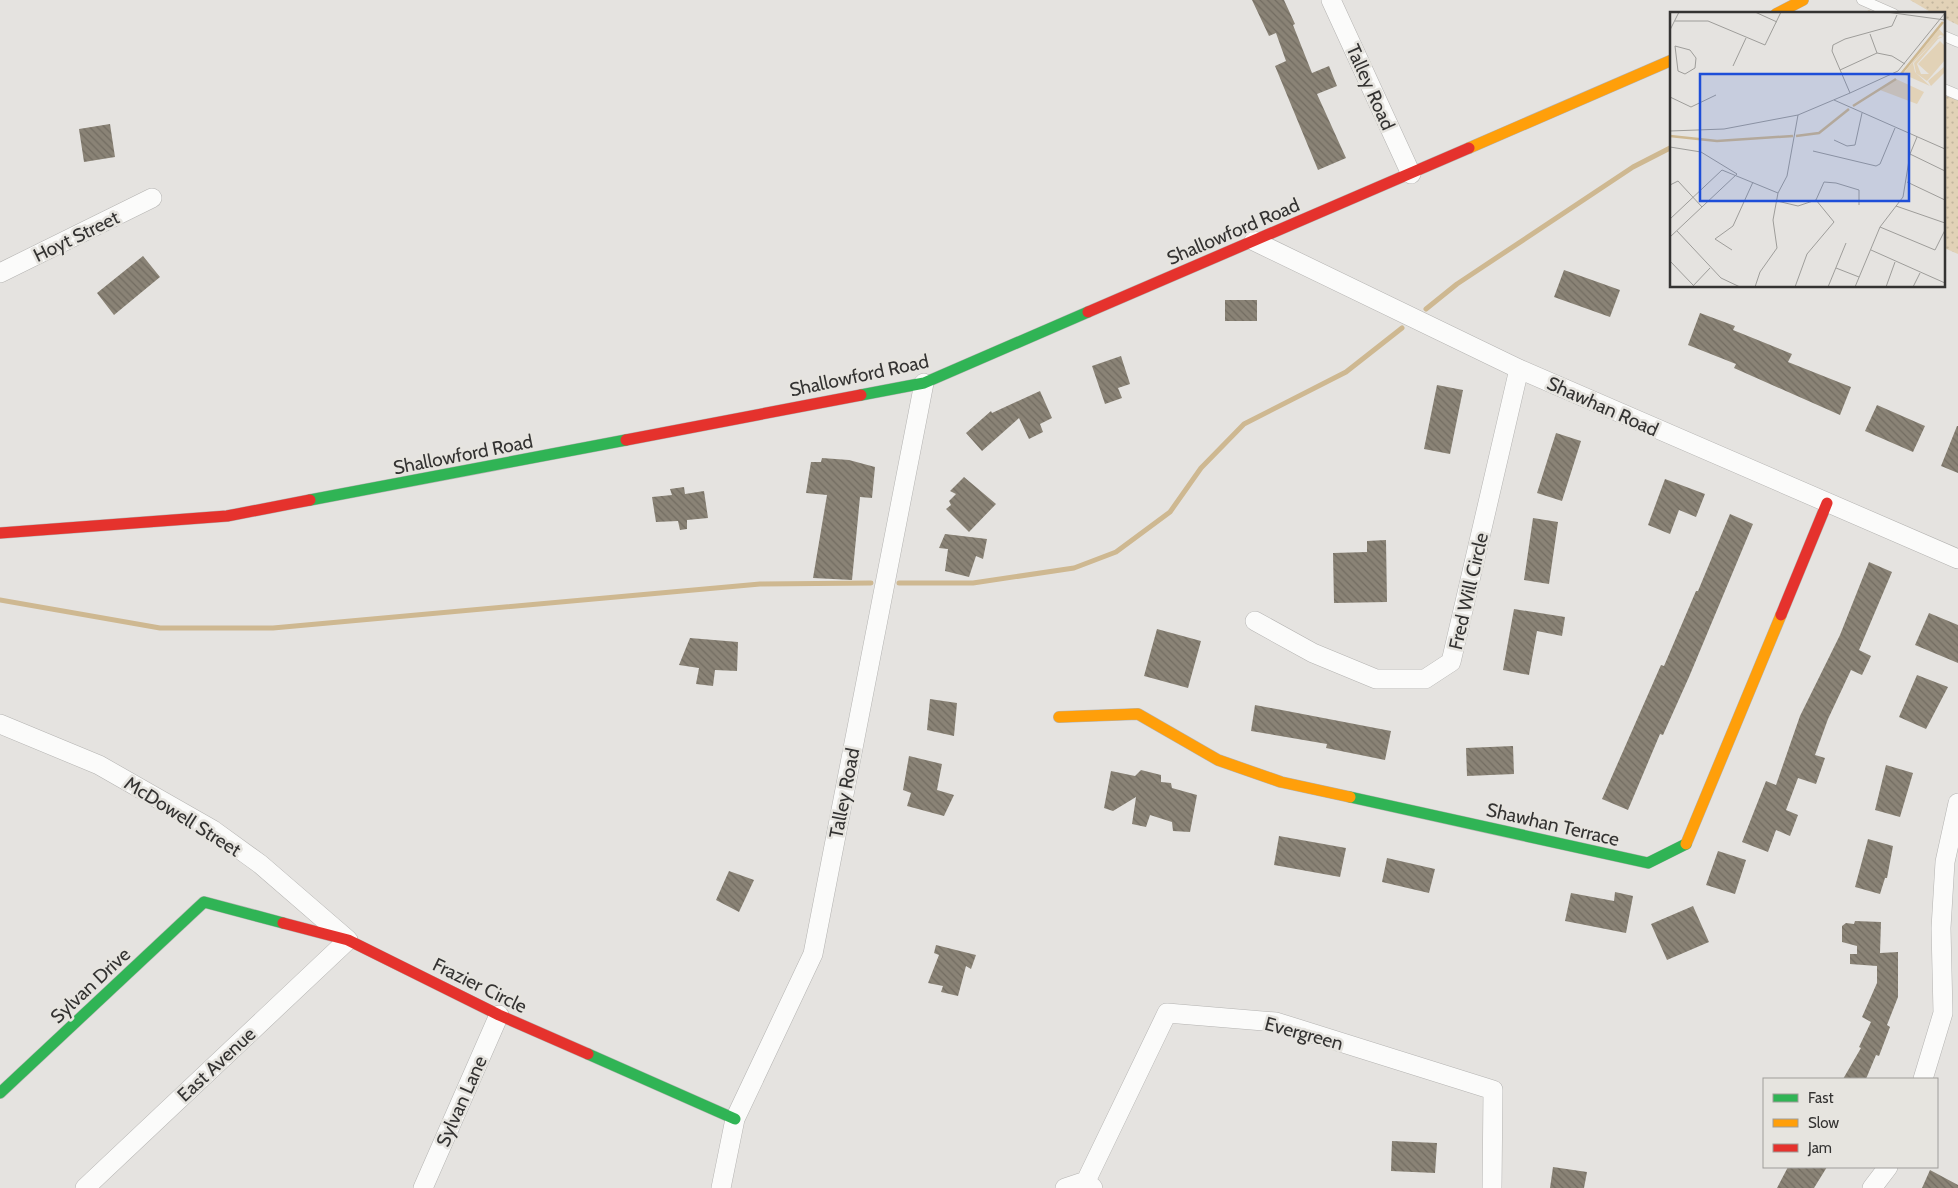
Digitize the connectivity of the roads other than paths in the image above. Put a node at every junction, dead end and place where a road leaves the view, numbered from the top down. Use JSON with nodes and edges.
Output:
{"nodes":[{"id":1,"x":1331,"y":0,"type":"edge"},
{"id":2,"x":1803,"y":0,"type":"edge"},
{"id":3,"x":1862,"y":0,"type":"edge"},
{"id":4,"x":1790,"y":11,"type":"edge"},
{"id":5,"x":1889,"y":12,"type":"edge"},
{"id":6,"x":1946,"y":37,"type":"edge"},
{"id":7,"x":1958,"y":42,"type":"edge"},
{"id":8,"x":1670,"y":61,"type":"edge"},
{"id":9,"x":1946,"y":90,"type":"edge"},
{"id":10,"x":1958,"y":95,"type":"edge"},
{"id":11,"x":1410,"y":174,"type":"junction"},
{"id":12,"x":152,"y":198,"type":"dead end"},
{"id":13,"x":1254,"y":241,"type":"junction"},
{"id":14,"x":0,"y":273,"type":"edge"},
{"id":15,"x":1519,"y":369,"type":"junction"},
{"id":16,"x":924,"y":383,"type":"junction"},
{"id":17,"x":1827,"y":503,"type":"junction"},
{"id":18,"x":0,"y":533,"type":"edge"},
{"id":19,"x":1958,"y":559,"type":"edge"},
{"id":20,"x":1255,"y":620,"type":"dead end"},
{"id":21,"x":1060,"y":717,"type":"dead end"},
{"id":22,"x":0,"y":724,"type":"edge"},
{"id":23,"x":1958,"y":803,"type":"edge"},
{"id":24,"x":204,"y":902,"type":"joint"},
{"id":25,"x":348,"y":940,"type":"junction"},
{"id":26,"x":499,"y":1015,"type":"junction"},
{"id":27,"x":1951,"y":1017,"type":"edge"},
{"id":28,"x":1923,"y":1078,"type":"edge"},
{"id":29,"x":0,"y":1093,"type":"edge"},
{"id":30,"x":735,"y":1119,"type":"junction"},
{"id":31,"x":1887,"y":1168,"type":"edge"},
{"id":32,"x":1090,"y":1184,"type":"edge"},
{"id":33,"x":85,"y":1188,"type":"edge"},
{"id":34,"x":423,"y":1188,"type":"edge"},
{"id":35,"x":721,"y":1188,"type":"edge"},
{"id":36,"x":1065,"y":1188,"type":"edge"},
{"id":37,"x":1492,"y":1188,"type":"edge"},
{"id":38,"x":1872,"y":1188,"type":"edge"}],
"edges":[{"from":1,"to":11,"type":"street","name":"Talley Road"},
{"from":2,"to":4,"type":"street"},
{"from":3,"to":5,"type":"lane"},
{"from":6,"to":7,"type":"lane"},
{"from":8,"to":11,"type":"street","name":"Shallowford Road"},
{"from":9,"to":10,"type":"lane"},
{"from":11,"to":13,"type":"street","name":"Shallowford Road"},
{"from":12,"to":14,"type":"street","name":"Hoyt Street"},
{"from":13,"to":15,"type":"street","name":"Shawhan Road"},
{"from":13,"to":16,"type":"street","name":"Shallowford Road"},
{"from":15,"to":17,"type":"street","name":"Shawhan Road"},
{"from":15,"to":20,"type":"street","name":"Fred Will Circle"},
{"from":16,"to":18,"type":"street","name":"Shallowford Road"},
{"from":16,"to":30,"type":"street","name":"Talley Road"},
{"from":17,"to":19,"type":"street","name":"Shawhan Road"},
{"from":17,"to":21,"type":"street","name":"Shawhan Terrace"},
{"from":22,"to":25,"type":"street","name":"McDowell Street"},
{"from":23,"to":27,"type":"street"},
{"from":24,"to":25,"type":"street","name":"Frazier Circle"},
{"from":24,"to":29,"type":"street","name":"Sylvan Drive"},
{"from":25,"to":26,"type":"street","name":"Frazier Circle"},
{"from":25,"to":33,"type":"street","name":"East Avenue"},
{"from":26,"to":30,"type":"street","name":"Frazier Circle"},
{"from":26,"to":34,"type":"street","name":"Sylvan Lane"},
{"from":27,"to":28,"type":"street"},
{"from":30,"to":35,"type":"street","name":"Talley Road"},
{"from":31,"to":38,"type":"street"},
{"from":32,"to":36,"type":"street"},
{"from":32,"to":37,"type":"street","name":"Evergreen"}]}
